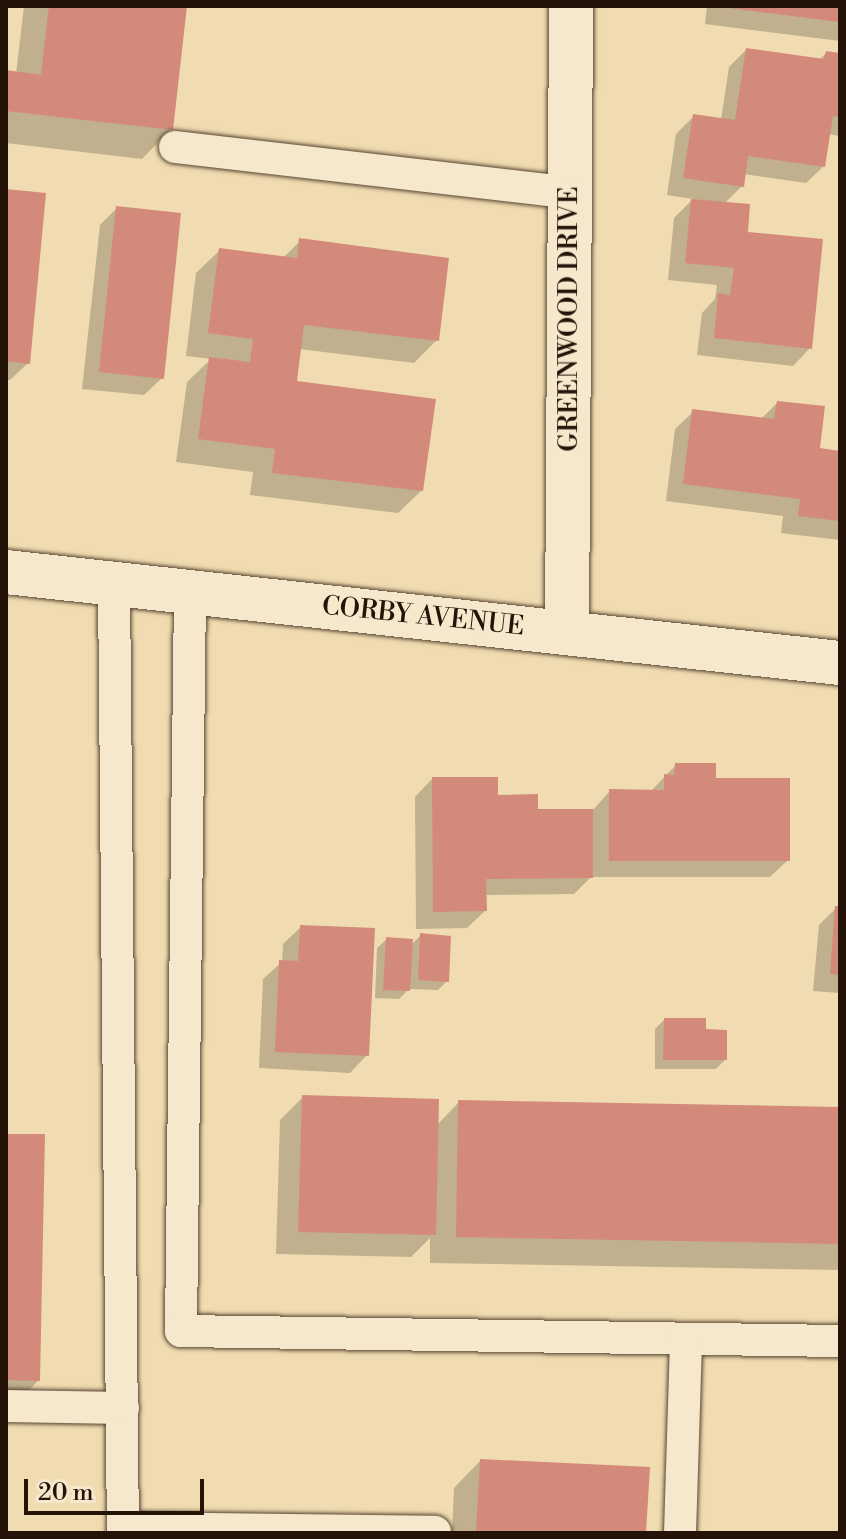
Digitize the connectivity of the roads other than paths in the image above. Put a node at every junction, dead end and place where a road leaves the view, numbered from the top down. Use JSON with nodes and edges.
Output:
{"nodes":[{"id":1,"x":571,"y":6,"type":"edge"},
{"id":2,"x":175,"y":147,"type":"dead end"},
{"id":3,"x":571,"y":193,"type":"junction"},
{"id":4,"x":6,"y":572,"type":"edge"},
{"id":5,"x":114,"y":585,"type":"junction"},
{"id":6,"x":190,"y":593,"type":"junction"},
{"id":7,"x":567,"y":632,"type":"junction"},
{"id":8,"x":840,"y":663,"type":"edge"},
{"id":9,"x":686,"y":1339,"type":"junction"},
{"id":10,"x":840,"y":1341,"type":"edge"},
{"id":11,"x":6,"y":1406,"type":"edge"},
{"id":12,"x":123,"y":1408,"type":"junction"},
{"id":13,"x":123,"y":1531,"type":"edge"},
{"id":14,"x":435,"y":1532,"type":"edge"},
{"id":15,"x":680,"y":1533,"type":"edge"}],
"edges":[{"from":1,"to":3,"type":"street","name":"GREENWOOD DRIVE"},
{"from":2,"to":3,"type":"lane"},
{"from":3,"to":7,"type":"street","name":"GREENWOOD DRIVE"},
{"from":4,"to":5,"type":"street","name":"CORBY AVENUE"},
{"from":5,"to":6,"type":"street","name":"CORBY AVENUE"},
{"from":5,"to":12,"type":"lane"},
{"from":6,"to":7,"type":"street","name":"CORBY AVENUE"},
{"from":6,"to":9,"type":"lane"},
{"from":7,"to":8,"type":"street","name":"CORBY AVENUE"},
{"from":9,"to":10,"type":"lane"},
{"from":9,"to":15,"type":"lane"},
{"from":11,"to":12,"type":"lane"},
{"from":12,"to":13,"type":"lane"},
{"from":13,"to":14,"type":"lane"}]}
